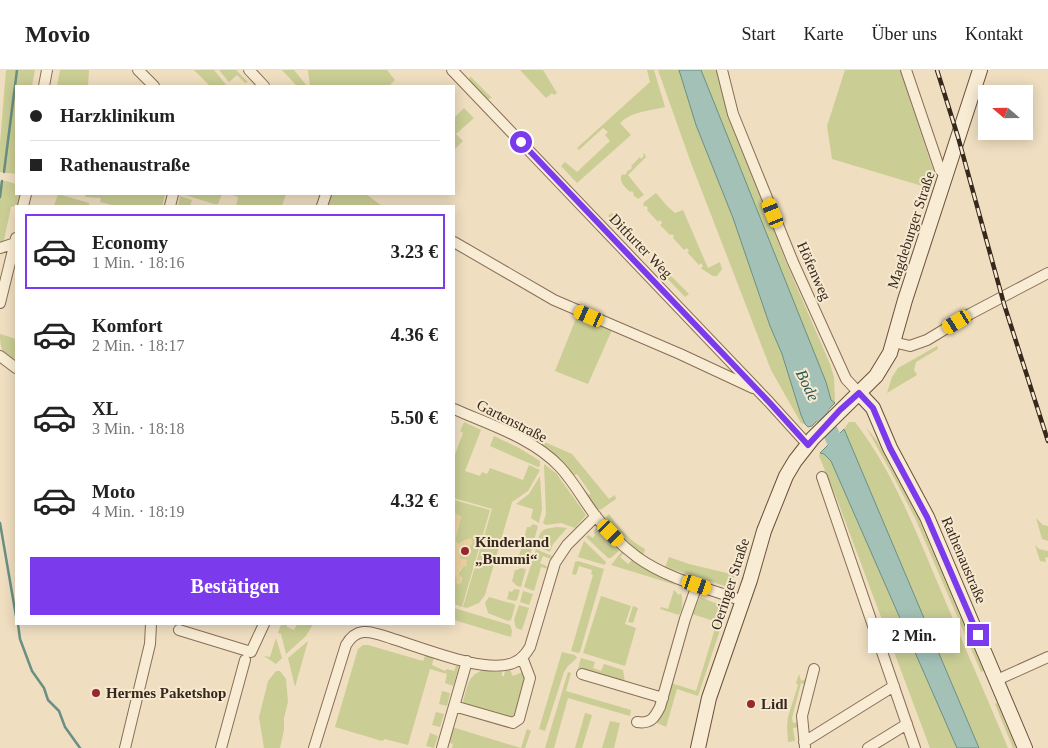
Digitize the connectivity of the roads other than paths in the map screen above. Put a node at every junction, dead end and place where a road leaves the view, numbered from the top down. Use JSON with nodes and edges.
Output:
{"nodes":[{"id":1,"x":47,"y":70,"type":"edge"},
{"id":2,"x":138,"y":70,"type":"edge"},
{"id":3,"x":249,"y":70,"type":"edge"},
{"id":4,"x":452,"y":70,"type":"edge"},
{"id":5,"x":722,"y":70,"type":"edge"},
{"id":6,"x":906,"y":70,"type":"edge"},
{"id":7,"x":980,"y":70,"type":"edge"},
{"id":8,"x":44,"y":85,"type":"edge"},
{"id":9,"x":153,"y":85,"type":"edge"},
{"id":10,"x":263,"y":85,"type":"edge"},
{"id":11,"x":946,"y":175,"type":"junction"},
{"id":12,"x":15,"y":241,"type":"edge"},
{"id":13,"x":455,"y":243,"type":"edge"},
{"id":14,"x":15,"y":245,"type":"edge"},
{"id":15,"x":0,"y":248,"type":"edge"},
{"id":16,"x":1048,"y":273,"type":"edge"},
{"id":17,"x":0,"y":303,"type":"edge"},
{"id":18,"x":893,"y":342,"type":"junction"},
{"id":19,"x":0,"y":356,"type":"edge"},
{"id":20,"x":15,"y":367,"type":"edge"},
{"id":21,"x":758,"y":391,"type":"junction"},
{"id":22,"x":859,"y":393,"type":"junction"},
{"id":23,"x":455,"y":410,"type":"edge"},
{"id":24,"x":840,"y":410,"type":"joint"},
{"id":25,"x":810,"y":441,"type":"junction"},
{"id":26,"x":822,"y":477,"type":"dead end"},
{"id":27,"x":596,"y":516,"type":"junction"},
{"id":28,"x":697,"y":585,"type":"junction"},
{"id":29,"x":743,"y":601,"type":"junction"},
{"id":30,"x":151,"y":625,"type":"edge"},
{"id":31,"x":264,"y":625,"type":"edge"},
{"id":32,"x":179,"y":630,"type":"dead end"},
{"id":33,"x":248,"y":656,"type":"junction"},
{"id":34,"x":1048,"y":657,"type":"edge"},
{"id":35,"x":522,"y":658,"type":"junction"},
{"id":36,"x":467,"y":661,"type":"junction"},
{"id":37,"x":814,"y":669,"type":"dead end"},
{"id":38,"x":582,"y":674,"type":"dead end"},
{"id":39,"x":997,"y":680,"type":"junction"},
{"id":40,"x":894,"y":686,"type":"junction"},
{"id":41,"x":663,"y":698,"type":"junction"},
{"id":42,"x":454,"y":706,"type":"junction"},
{"id":43,"x":637,"y":722,"type":"dead end"},
{"id":44,"x":907,"y":724,"type":"junction"},
{"id":45,"x":804,"y":745,"type":"edge"},
{"id":46,"x":125,"y":748,"type":"edge"},
{"id":47,"x":221,"y":748,"type":"edge"},
{"id":48,"x":314,"y":748,"type":"edge"},
{"id":49,"x":442,"y":748,"type":"edge"},
{"id":50,"x":698,"y":748,"type":"edge"},
{"id":51,"x":868,"y":748,"type":"edge"},
{"id":52,"x":915,"y":748,"type":"edge"},
{"id":53,"x":1025,"y":748,"type":"edge"}],
"edges":[{"from":1,"to":8,"type":"street"},
{"from":2,"to":9,"type":"street"},
{"from":3,"to":10,"type":"street"},
{"from":4,"to":21,"type":"street","name":"Ditfurter Weg"},
{"from":5,"to":22,"type":"street","name":"Höfenweg"},
{"from":6,"to":11,"type":"street"},
{"from":7,"to":11,"type":"main road","name":"Magdeburger Straße"},
{"from":11,"to":18,"type":"main road","name":"Magdeburger Straße"},
{"from":12,"to":15,"type":"street"},
{"from":13,"to":21,"type":"street"},
{"from":14,"to":17,"type":"street"},
{"from":16,"to":18,"type":"street"},
{"from":18,"to":22,"type":"main road","name":"Magdeburger Straße"},
{"from":19,"to":20,"type":"street"},
{"from":21,"to":25,"type":"street","name":"Ditfurter Weg"},
{"from":22,"to":24,"type":"main road","name":"Magdeburger Straße"},
{"from":22,"to":39,"type":"main road","name":"Rathenaustraße"},
{"from":23,"to":27,"type":"street","name":"Gartenstraße"},
{"from":24,"to":25,"type":"main road","name":"Oeringer Straße"},
{"from":25,"to":29,"type":"main road","name":"Oeringer Straße"},
{"from":26,"to":40,"type":"street"},
{"from":27,"to":28,"type":"street","name":"Gartenstraße"},
{"from":27,"to":35,"type":"street"},
{"from":28,"to":29,"type":"street","name":"Gartenstraße"},
{"from":28,"to":41,"type":"street"},
{"from":29,"to":50,"type":"main road","name":"Oeringer Straße"},
{"from":30,"to":46,"type":"street"},
{"from":31,"to":33,"type":"street"},
{"from":32,"to":33,"type":"street"},
{"from":33,"to":47,"type":"street"},
{"from":34,"to":39,"type":"street"},
{"from":35,"to":36,"type":"street"},
{"from":35,"to":42,"type":"street"},
{"from":36,"to":42,"type":"street"},
{"from":36,"to":48,"type":"street"},
{"from":37,"to":45,"type":"street"},
{"from":38,"to":41,"type":"street"},
{"from":39,"to":53,"type":"main road","name":"Rathenaustraße"},
{"from":40,"to":44,"type":"street"},
{"from":40,"to":45,"type":"street"},
{"from":41,"to":43,"type":"street"},
{"from":42,"to":49,"type":"street"},
{"from":44,"to":51,"type":"street"},
{"from":44,"to":52,"type":"street"}]}
